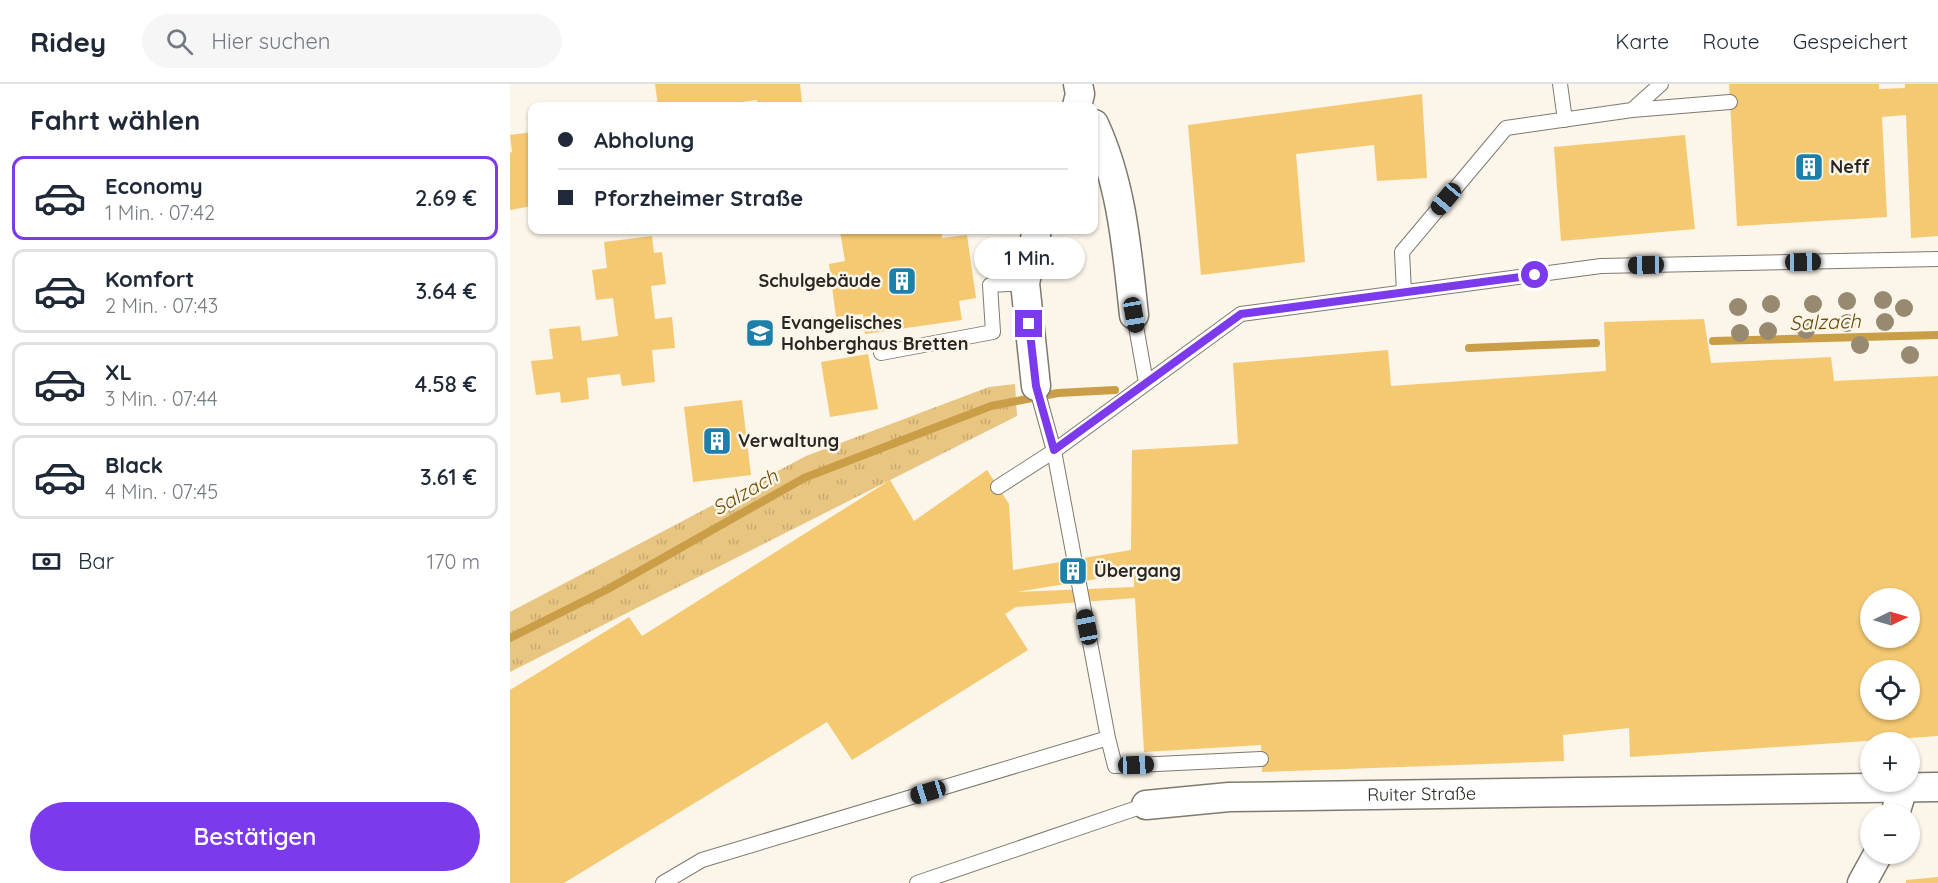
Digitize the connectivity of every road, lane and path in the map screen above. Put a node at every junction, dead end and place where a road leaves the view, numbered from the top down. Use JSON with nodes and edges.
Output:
{"nodes":[{"id":1,"x":1560,"y":84,"type":"edge"},
{"id":2,"x":1660,"y":84,"type":"edge"},
{"id":3,"x":1730,"y":102,"type":"dead end"},
{"id":4,"x":1632,"y":110,"type":"junction"},
{"id":5,"x":1565,"y":120,"type":"junction"},
{"id":6,"x":1098,"y":133,"type":"edge"},
{"id":7,"x":1036,"y":234,"type":"edge"},
{"id":8,"x":1938,"y":259,"type":"edge"},
{"id":9,"x":1025,"y":283,"type":"junction"},
{"id":10,"x":1404,"y":292,"type":"junction"},
{"id":11,"x":1134,"y":315,"type":"joint"},
{"id":12,"x":881,"y":353,"type":"dead end"},
{"id":13,"x":1146,"y":383,"type":"junction"},
{"id":14,"x":1036,"y":386,"type":"joint"},
{"id":15,"x":1054,"y":450,"type":"junction"},
{"id":16,"x":998,"y":487,"type":"dead end"},
{"id":17,"x":1108,"y":738,"type":"junction"},
{"id":18,"x":1261,"y":759,"type":"dead end"},
{"id":19,"x":1938,"y":787,"type":"edge"},
{"id":20,"x":1920,"y":788,"type":"edge"},
{"id":21,"x":1860,"y":789,"type":"edge"},
{"id":22,"x":1146,"y":805,"type":"joint"},
{"id":23,"x":1872,"y":864,"type":"edge"},
{"id":24,"x":663,"y":883,"type":"edge"},
{"id":25,"x":917,"y":883,"type":"edge"},
{"id":26,"x":1862,"y":883,"type":"edge"}],
"edges":[{"from":1,"to":5,"type":"lane"},
{"from":2,"to":4,"type":"lane"},
{"from":3,"to":4,"type":"lane"},
{"from":4,"to":5,"type":"lane"},
{"from":5,"to":10,"type":"lane"},
{"from":6,"to":11,"type":"street"},
{"from":7,"to":9,"type":"street"},
{"from":8,"to":10,"type":"lane"},
{"from":9,"to":12,"type":"lane"},
{"from":9,"to":14,"type":"street"},
{"from":10,"to":13,"type":"lane"},
{"from":11,"to":13,"type":"lane"},
{"from":13,"to":15,"type":"lane"},
{"from":14,"to":15,"type":"lane"},
{"from":15,"to":16,"type":"lane"},
{"from":15,"to":17,"type":"lane"},
{"from":17,"to":18,"type":"lane"},
{"from":17,"to":24,"type":"lane"},
{"from":19,"to":20,"type":"street","name":"Ruiter Straße"},
{"from":21,"to":22,"type":"street","name":"Ruiter Straße"},
{"from":22,"to":25,"type":"lane","name":"Ruiter Straße"},
{"from":23,"to":26,"type":"street"}]}
